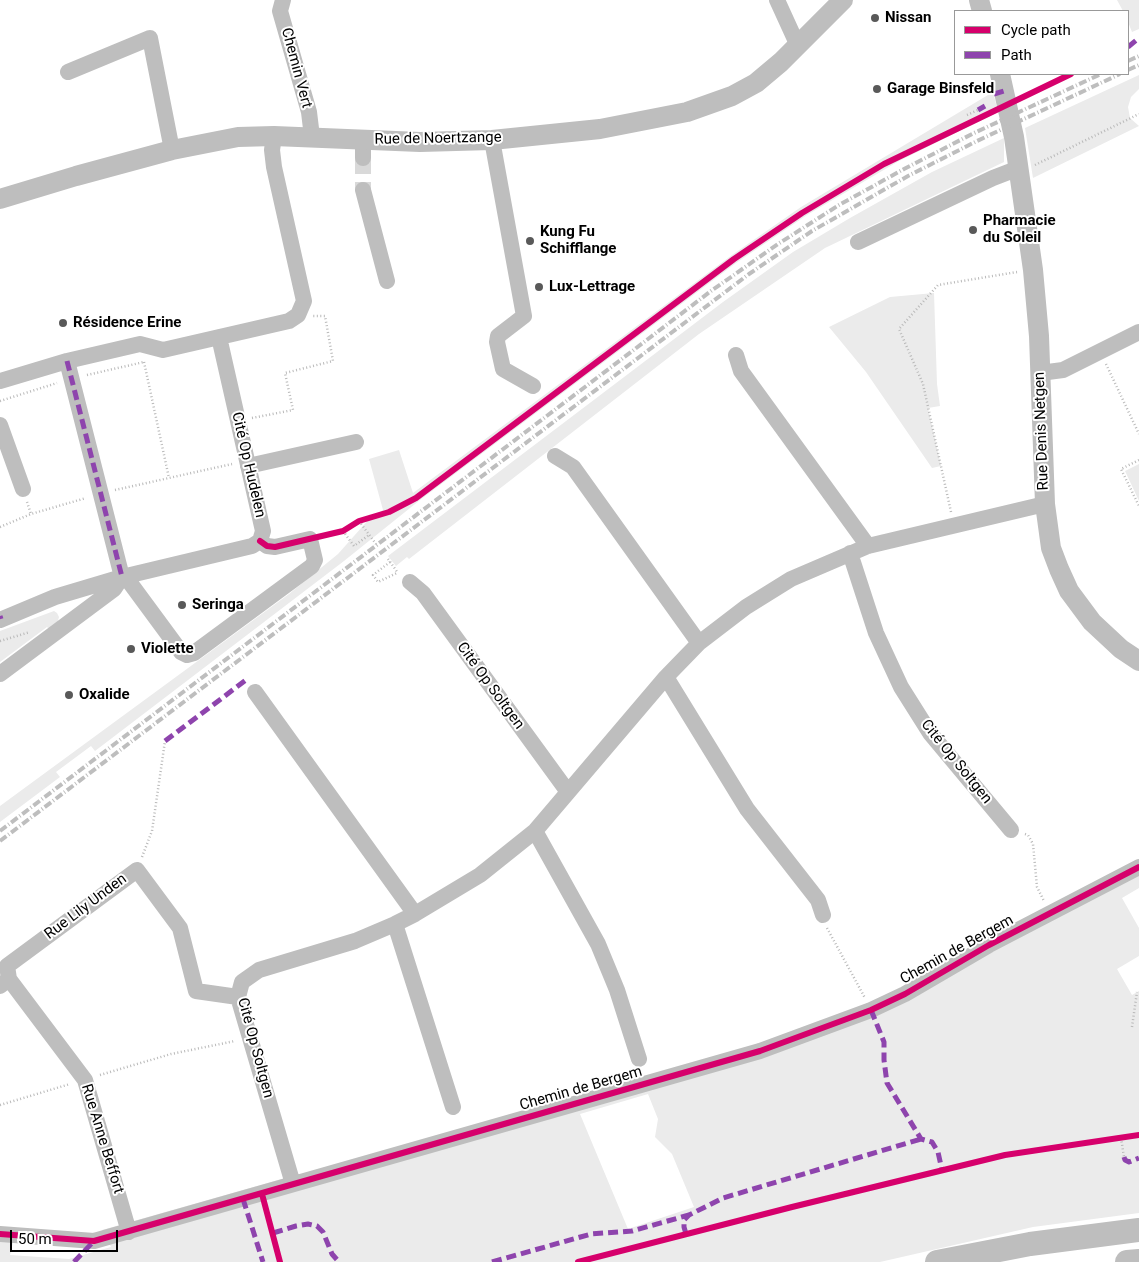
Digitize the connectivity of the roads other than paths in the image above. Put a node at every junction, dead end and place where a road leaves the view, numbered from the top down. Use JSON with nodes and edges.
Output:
{"nodes":[{"id":1,"x":283,"y":0,"type":"edge"},
{"id":2,"x":777,"y":0,"type":"edge"},
{"id":3,"x":843,"y":0,"type":"edge"},
{"id":4,"x":798,"y":46,"type":"junction"},
{"id":5,"x":68,"y":72,"type":"dead end"},
{"id":6,"x":1000,"y":75,"type":"edge"},
{"id":7,"x":274,"y":136,"type":"junction"},
{"id":8,"x":312,"y":138,"type":"junction"},
{"id":9,"x":492,"y":140,"type":"junction"},
{"id":10,"x":172,"y":150,"type":"junction"},
{"id":11,"x":1026,"y":167,"type":"junction"},
{"id":12,"x":363,"y":190,"type":"tunnel mouth"},
{"id":13,"x":1,"y":196,"type":"edge"},
{"id":14,"x":858,"y":242,"type":"dead end"},
{"id":15,"x":387,"y":280,"type":"dead end"},
{"id":16,"x":1139,"y":332,"type":"edge"},
{"id":17,"x":219,"y":337,"type":"junction"},
{"id":18,"x":736,"y":355,"type":"dead end"},
{"id":19,"x":68,"y":361,"type":"junction"},
{"id":20,"x":1040,"y":373,"type":"junction"},
{"id":21,"x":0,"y":381,"type":"edge"},
{"id":22,"x":533,"y":386,"type":"dead end"},
{"id":23,"x":0,"y":425,"type":"edge"},
{"id":24,"x":356,"y":442,"type":"dead end"},
{"id":25,"x":555,"y":456,"type":"dead end"},
{"id":26,"x":247,"y":463,"type":"junction"},
{"id":27,"x":22,"y":489,"type":"dead end"},
{"id":28,"x":1045,"y":504,"type":"junction"},
{"id":29,"x":260,"y":541,"type":"junction"},
{"id":30,"x":868,"y":546,"type":"junction"},
{"id":31,"x":850,"y":553,"type":"junction"},
{"id":32,"x":124,"y":577,"type":"junction"},
{"id":33,"x":404,"y":577,"type":"road end"},
{"id":34,"x":55,"y":596,"type":"junction"},
{"id":35,"x":0,"y":618,"type":"edge"},
{"id":36,"x":70,"y":622,"type":"junction"},
{"id":37,"x":699,"y":643,"type":"junction"},
{"id":38,"x":1139,"y":661,"type":"edge"},
{"id":39,"x":0,"y":674,"type":"edge"},
{"id":40,"x":666,"y":678,"type":"junction"},
{"id":41,"x":255,"y":692,"type":"dead end"},
{"id":42,"x":568,"y":792,"type":"junction"},
{"id":43,"x":1011,"y":830,"type":"road end"},
{"id":44,"x":534,"y":831,"type":"junction"},
{"id":45,"x":1139,"y":867,"type":"edge"},
{"id":46,"x":415,"y":914,"type":"junction"},
{"id":47,"x":823,"y":915,"type":"road end"},
{"id":48,"x":395,"y":924,"type":"junction"},
{"id":49,"x":5,"y":983,"type":"edge"},
{"id":50,"x":238,"y":997,"type":"junction"},
{"id":51,"x":639,"y":1059,"type":"dead end"},
{"id":52,"x":454,"y":1107,"type":"dead end"},
{"id":53,"x":293,"y":1184,"type":"junction"},
{"id":54,"x":1139,"y":1230,"type":"edge"},
{"id":55,"x":129,"y":1232,"type":"junction"},
{"id":56,"x":0,"y":1234,"type":"edge"},
{"id":57,"x":1139,"y":1261,"type":"edge"},
{"id":58,"x":937,"y":1262,"type":"edge"},
{"id":59,"x":1127,"y":1262,"type":"edge"}],
"edges":[{"from":1,"to":8,"type":"street","name":"Chemin Vert"},
{"from":2,"to":4,"type":"street"},
{"from":3,"to":4,"type":"main road","name":"Rue de Noertzange"},
{"from":4,"to":9,"type":"main road","name":"Rue de Noertzange"},
{"from":5,"to":10,"type":"street"},
{"from":6,"to":11,"type":"main road","name":"Rue Denis Netgen"},
{"from":7,"to":8,"type":"main road","name":"Rue de Noertzange"},
{"from":7,"to":10,"type":"main road","name":"Rue de Noertzange"},
{"from":7,"to":17,"type":"street"},
{"from":8,"to":9,"type":"main road","name":"Rue de Noertzange"},
{"from":9,"to":22,"type":"street"},
{"from":10,"to":13,"type":"main road","name":"Rue de Noertzange"},
{"from":11,"to":14,"type":"street"},
{"from":11,"to":20,"type":"main road","name":"Rue Denis Netgen"},
{"from":12,"to":15,"type":"street"},
{"from":16,"to":20,"type":"street"},
{"from":17,"to":19,"type":"street"},
{"from":17,"to":26,"type":"street","name":"Cité Op Hudelen"},
{"from":18,"to":30,"type":"street"},
{"from":19,"to":21,"type":"street"},
{"from":19,"to":32,"type":"street"},
{"from":20,"to":28,"type":"main road","name":"Rue Denis Netgen"},
{"from":23,"to":27,"type":"street"},
{"from":24,"to":26,"type":"street"},
{"from":25,"to":37,"type":"street"},
{"from":26,"to":29,"type":"street","name":"Cité Op Hudelen"},
{"from":28,"to":30,"type":"street","name":"Cité Op Soltgen"},
{"from":28,"to":38,"type":"main road","name":"Rue Denis Netgen"},
{"from":29,"to":32,"type":"street"},
{"from":29,"to":32,"type":"street"},
{"from":30,"to":31,"type":"street","name":"Cité Op Soltgen"},
{"from":31,"to":37,"type":"street","name":"Cité Op Soltgen"},
{"from":31,"to":43,"type":"street","name":"Cité Op Soltgen"},
{"from":32,"to":34,"type":"street"},
{"from":32,"to":36,"type":"street"},
{"from":33,"to":42,"type":"street","name":"Cité Op Soltgen"},
{"from":34,"to":35,"type":"street"},
{"from":34,"to":36,"type":"street"},
{"from":36,"to":39,"type":"street"},
{"from":37,"to":40,"type":"street","name":"Cité Op Soltgen"},
{"from":40,"to":42,"type":"street","name":"Cité Op Soltgen"},
{"from":40,"to":47,"type":"street"},
{"from":41,"to":46,"type":"street"},
{"from":42,"to":44,"type":"street","name":"Cité Op Soltgen"},
{"from":44,"to":46,"type":"street","name":"Cité Op Soltgen"},
{"from":44,"to":51,"type":"street"},
{"from":45,"to":53,"type":"street","name":"Chemin de Bergem"},
{"from":46,"to":48,"type":"street","name":"Cité Op Soltgen"},
{"from":48,"to":50,"type":"street","name":"Cité Op Soltgen"},
{"from":48,"to":52,"type":"street"},
{"from":49,"to":50,"type":"street","name":"Rue Lily Unden"},
{"from":49,"to":55,"type":"street","name":"Rue Anne Beffort"},
{"from":50,"to":53,"type":"street","name":"Cité Op Soltgen"},
{"from":53,"to":55,"type":"street","name":"Chemin de Bergem"},
{"from":54,"to":58,"type":"highway"},
{"from":55,"to":56,"type":"street","name":"Chemin de Bergem"},
{"from":57,"to":59,"type":"highway"}]}
